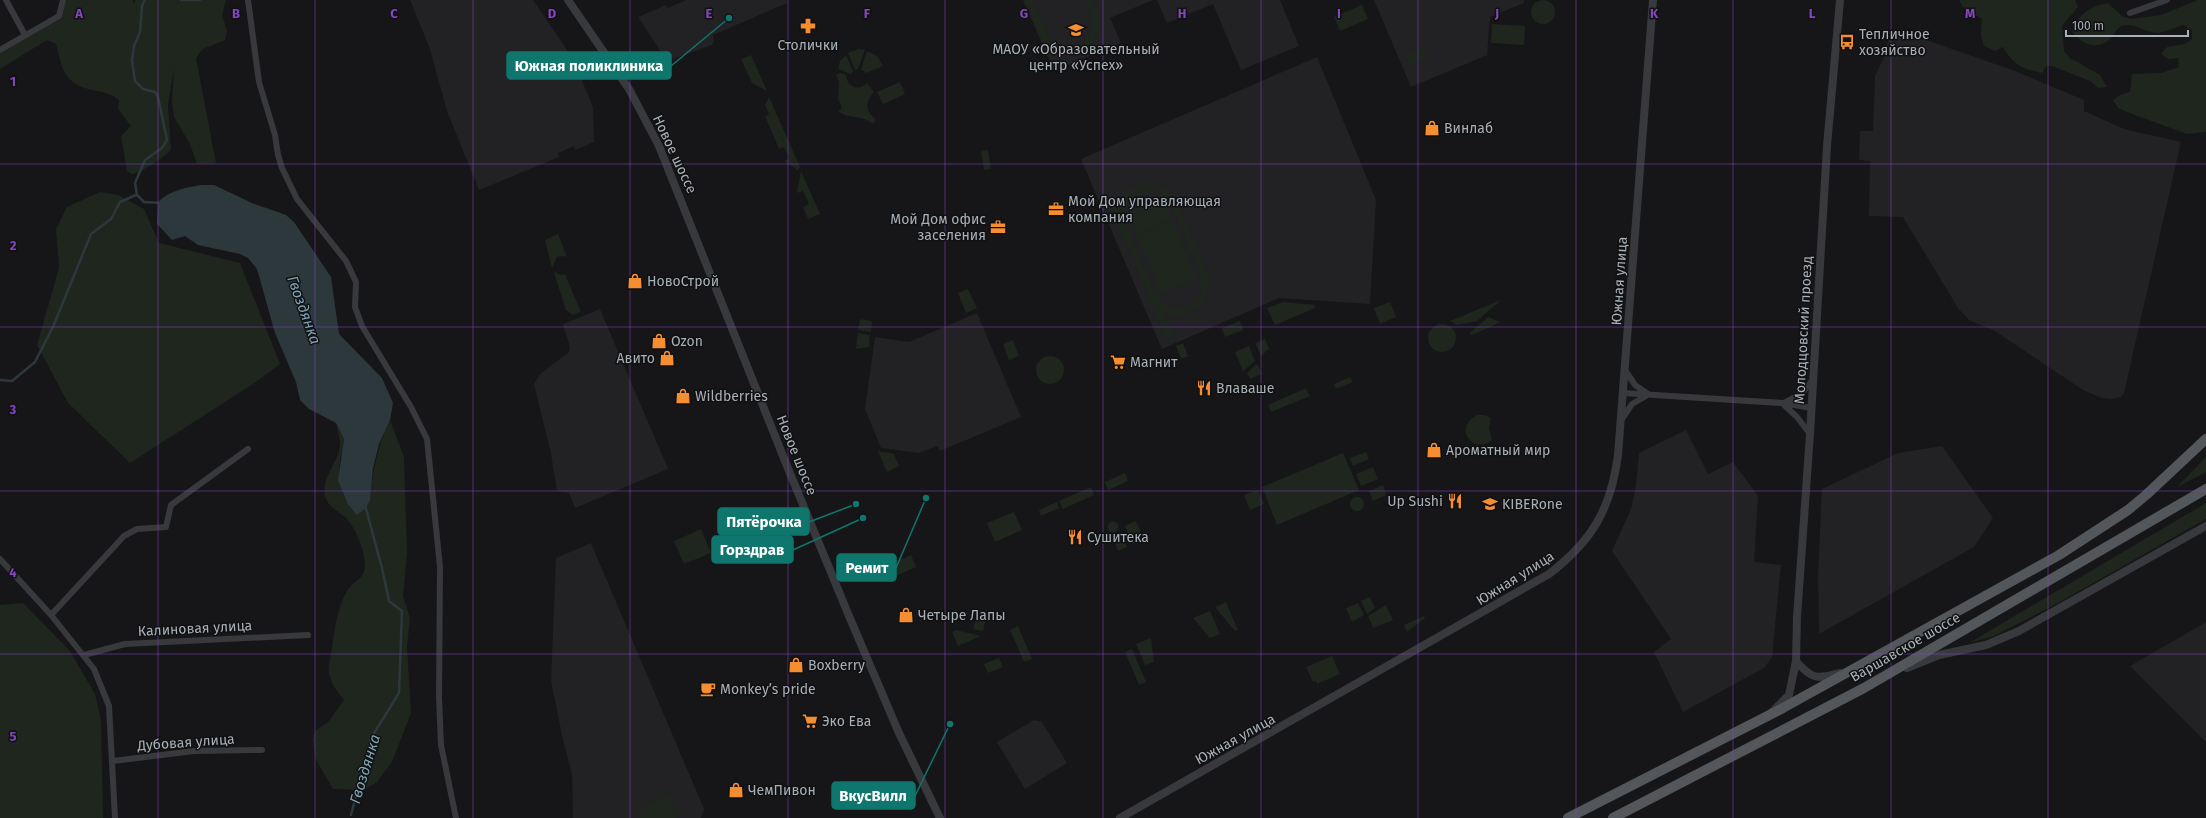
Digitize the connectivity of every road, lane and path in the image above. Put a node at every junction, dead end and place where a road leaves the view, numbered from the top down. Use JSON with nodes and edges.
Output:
{"nodes":[{"id":1,"x":6,"y":0,"type":"edge"},
{"id":2,"x":63,"y":0,"type":"edge"},
{"id":3,"x":248,"y":0,"type":"edge"},
{"id":4,"x":568,"y":0,"type":"edge"},
{"id":5,"x":1840,"y":0,"type":"edge"},
{"id":6,"x":2167,"y":0,"type":"edge"},
{"id":7,"x":1654,"y":2,"type":"edge"},
{"id":8,"x":2130,"y":13,"type":"dead end"},
{"id":9,"x":25,"y":35,"type":"junction"},
{"id":10,"x":0,"y":50,"type":"edge"},
{"id":11,"x":1625,"y":370,"type":"junction"},
{"id":12,"x":1813,"y":380,"type":"junction"},
{"id":13,"x":1623,"y":393,"type":"junction"},
{"id":14,"x":1650,"y":395,"type":"junction"},
{"id":15,"x":1782,"y":403,"type":"junction"},
{"id":16,"x":1812,"y":408,"type":"junction"},
{"id":17,"x":1621,"y":420,"type":"junction"},
{"id":18,"x":1810,"y":434,"type":"junction"},
{"id":19,"x":2206,"y":439,"type":"edge"},
{"id":20,"x":248,"y":450,"type":"dead end"},
{"id":21,"x":2206,"y":489,"type":"edge"},
{"id":22,"x":2206,"y":526,"type":"edge"},
{"id":23,"x":0,"y":559,"type":"edge"},
{"id":24,"x":51,"y":615,"type":"junction"},
{"id":25,"x":308,"y":635,"type":"dead end"},
{"id":26,"x":84,"y":655,"type":"junction"},
{"id":27,"x":1796,"y":661,"type":"junction"},
{"id":28,"x":1855,"y":670,"type":"junction"},
{"id":29,"x":1875,"y":682,"type":"junction"},
{"id":30,"x":1767,"y":716,"type":"junction"},
{"id":31,"x":262,"y":750,"type":"dead end"},
{"id":32,"x":113,"y":761,"type":"junction"},
{"id":33,"x":116,"y":818,"type":"edge"},
{"id":34,"x":456,"y":818,"type":"edge"},
{"id":35,"x":940,"y":818,"type":"edge"},
{"id":36,"x":1120,"y":818,"type":"edge"},
{"id":37,"x":1568,"y":818,"type":"edge"},
{"id":38,"x":1613,"y":818,"type":"edge"}],
"edges":[{"from":1,"to":9,"type":"street"},
{"from":2,"to":9,"type":"street"},
{"from":3,"to":34,"type":"street"},
{"from":4,"to":35,"type":"street","name":"Новое шоссе"},
{"from":5,"to":12,"type":"street","name":"Молодцовский проезд"},
{"from":6,"to":8,"type":"street"},
{"from":7,"to":11,"type":"street","name":"Южная улица"},
{"from":9,"to":10,"type":"street"},
{"from":11,"to":13,"type":"street","name":"Южная улица"},
{"from":11,"to":14,"type":"street"},
{"from":12,"to":15,"type":"street"},
{"from":12,"to":16,"type":"street","name":"Молодцовский проезд"},
{"from":13,"to":14,"type":"street"},
{"from":13,"to":17,"type":"street","name":"Южная улица"},
{"from":14,"to":15,"type":"street"},
{"from":14,"to":17,"type":"street"},
{"from":15,"to":16,"type":"street"},
{"from":15,"to":18,"type":"street"},
{"from":16,"to":18,"type":"street","name":"Молодцовский проезд"},
{"from":17,"to":36,"type":"street","name":"Южная улица"},
{"from":18,"to":27,"type":"street","name":"Молодцовский проезд"},
{"from":19,"to":28,"type":"main road","name":"Варшавское шоссе"},
{"from":20,"to":24,"type":"street"},
{"from":21,"to":29,"type":"main road","name":"Варшавское шоссе"},
{"from":22,"to":29,"type":"street"},
{"from":23,"to":24,"type":"street"},
{"from":24,"to":26,"type":"street"},
{"from":25,"to":26,"type":"street","name":"Калиновая улица"},
{"from":26,"to":32,"type":"street"},
{"from":27,"to":28,"type":"street"},
{"from":27,"to":30,"type":"street","name":"Молодцовский проезд"},
{"from":28,"to":30,"type":"main road","name":"Варшавское шоссе"},
{"from":29,"to":38,"type":"main road","name":"Варшавское шоссе"},
{"from":30,"to":37,"type":"main road","name":"Варшавское шоссе"},
{"from":31,"to":32,"type":"street","name":"Дубовая улица"},
{"from":32,"to":33,"type":"street"}]}
